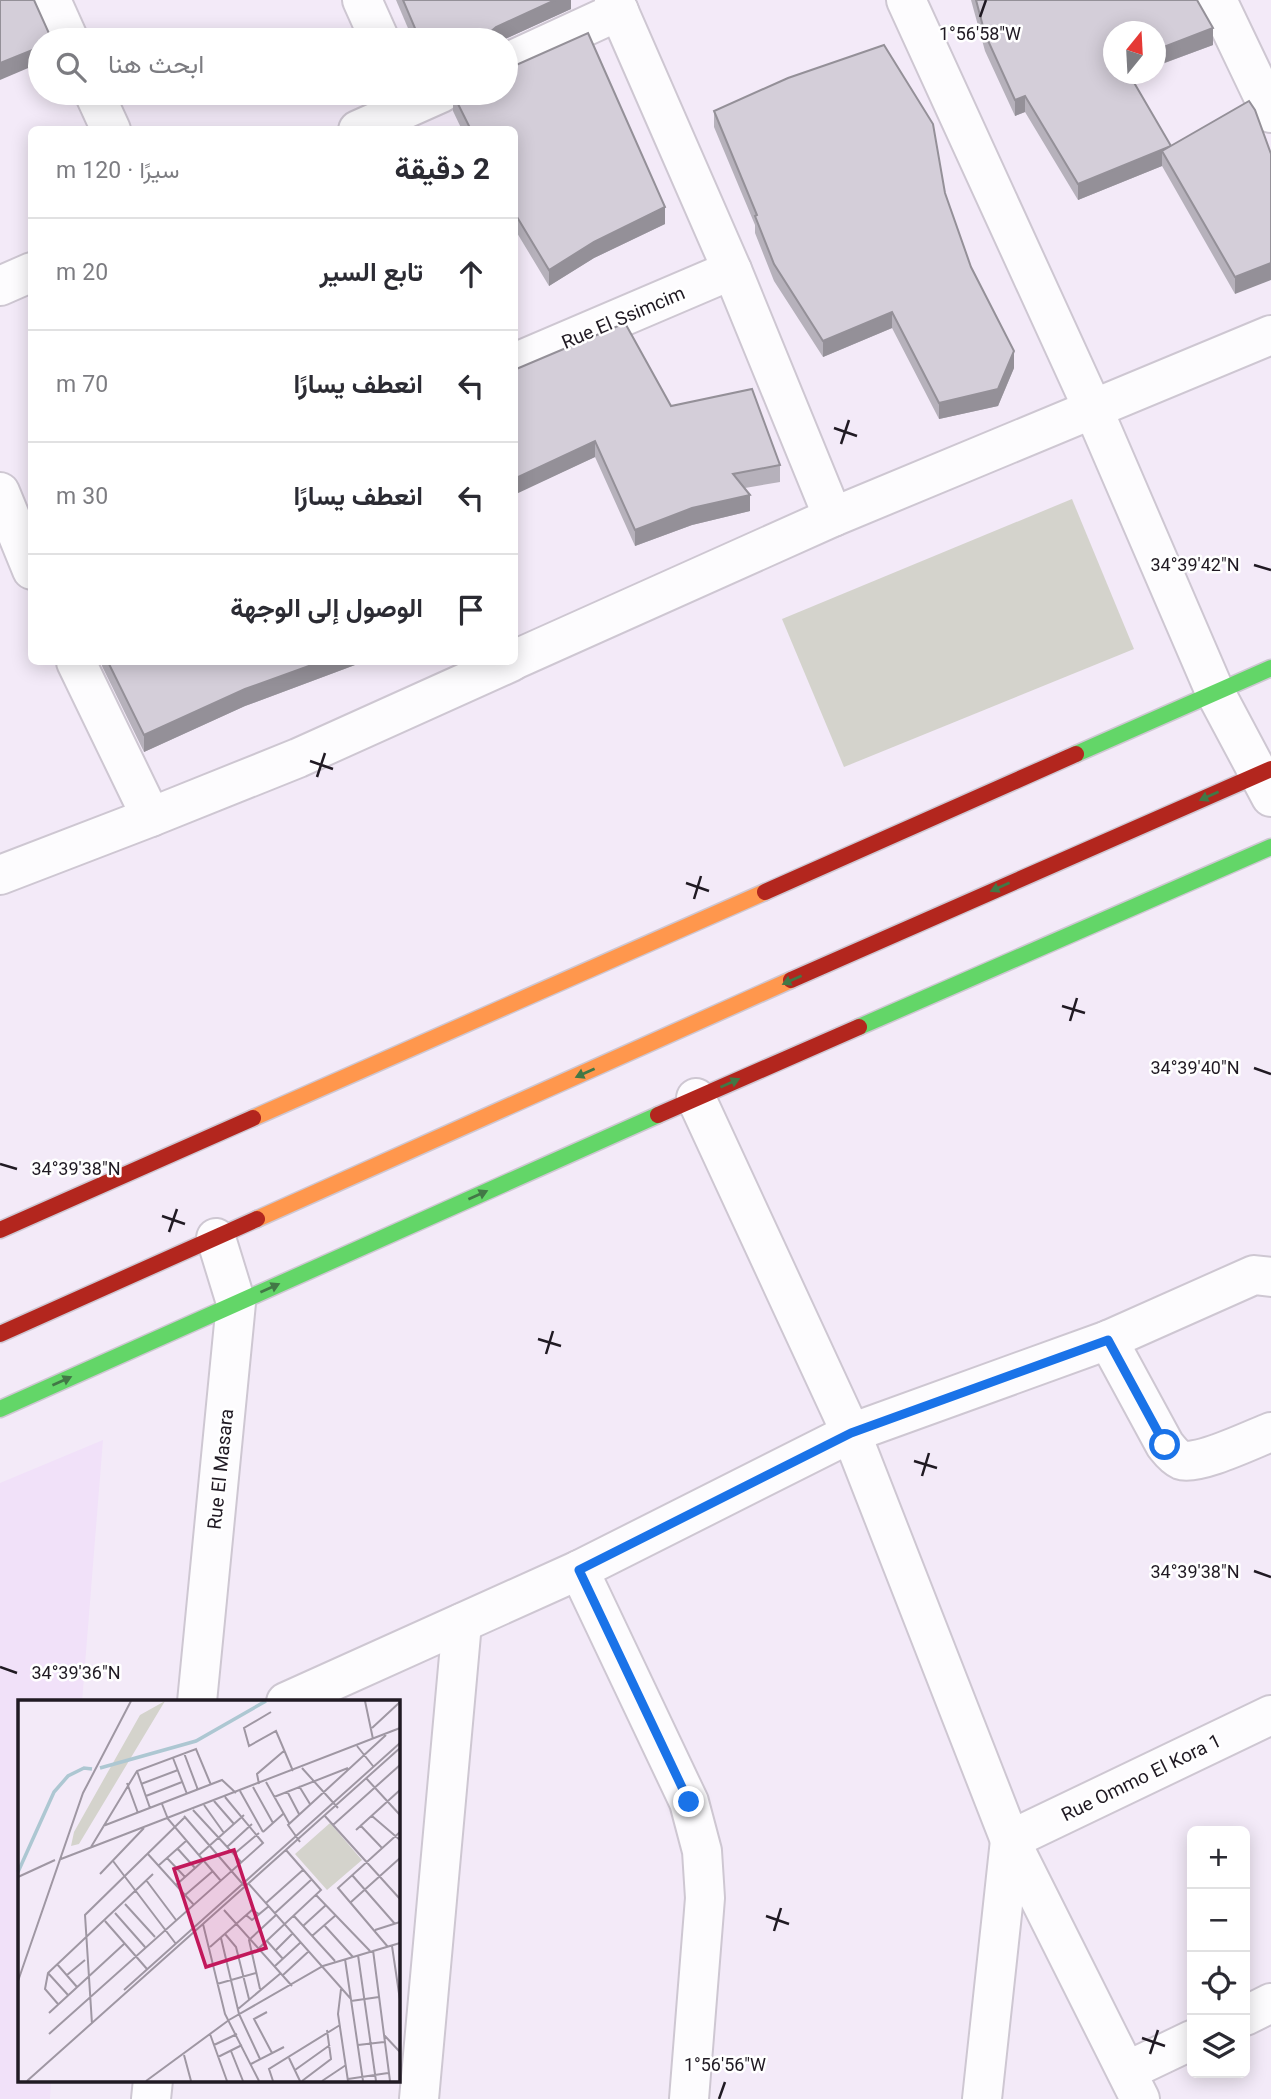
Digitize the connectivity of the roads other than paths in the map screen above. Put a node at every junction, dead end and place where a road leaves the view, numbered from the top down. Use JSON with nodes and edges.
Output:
{"nodes":[{"id":1,"x":51,"y":0,"type":"edge"},
{"id":2,"x":362,"y":0,"type":"edge"},
{"id":3,"x":906,"y":0,"type":"edge"},
{"id":4,"x":1217,"y":0,"type":"edge"},
{"id":5,"x":616,"y":6,"type":"edge"},
{"id":6,"x":64,"y":28,"type":"edge"},
{"id":7,"x":375,"y":28,"type":"edge"},
{"id":8,"x":518,"y":57,"type":"edge"},
{"id":9,"x":1267,"y":92,"type":"edge"},
{"id":10,"x":100,"y":105,"type":"edge"},
{"id":11,"x":404,"y":105,"type":"edge"},
{"id":12,"x":109,"y":126,"type":"edge"},
{"id":13,"x":365,"y":126,"type":"edge"},
{"id":14,"x":732,"y":270,"type":"junction"},
{"id":15,"x":28,"y":274,"type":"edge"},
{"id":16,"x":0,"y":286,"type":"edge"},
{"id":17,"x":1271,"y":335,"type":"edge"},
{"id":18,"x":518,"y":361,"type":"edge"},
{"id":19,"x":1093,"y":409,"type":"junction"},
{"id":20,"x":0,"y":492,"type":"edge"},
{"id":21,"x":833,"y":517,"type":"junction"},
{"id":22,"x":28,"y":560,"type":"edge"},
{"id":23,"x":518,"y":659,"type":"edge"},
{"id":24,"x":77,"y":665,"type":"edge"},
{"id":25,"x":504,"y":665,"type":"edge"},
{"id":26,"x":1271,"y":668,"type":"edge"},
{"id":27,"x":1215,"y":692,"type":"junction"},
{"id":28,"x":1267,"y":780,"type":"edge"},
{"id":29,"x":151,"y":817,"type":"junction"},
{"id":30,"x":1271,"y":847,"type":"edge"},
{"id":31,"x":0,"y":875,"type":"edge"},
{"id":32,"x":696,"y":1098,"type":"junction"},
{"id":33,"x":0,"y":1230,"type":"edge"},
{"id":34,"x":216,"y":1238,"type":"junction"},
{"id":35,"x":1271,"y":1277,"type":"edge"},
{"id":36,"x":236,"y":1303,"type":"junction"},
{"id":37,"x":0,"y":1334,"type":"edge"},
{"id":38,"x":1108,"y":1340,"type":"junction"},
{"id":39,"x":0,"y":1409,"type":"edge"},
{"id":40,"x":1271,"y":1432,"type":"edge"},
{"id":41,"x":851,"y":1433,"type":"junction"},
{"id":42,"x":579,"y":1570,"type":"junction"},
{"id":43,"x":462,"y":1623,"type":"junction"},
{"id":44,"x":197,"y":1700,"type":"edge"},
{"id":45,"x":290,"y":1700,"type":"edge"},
{"id":46,"x":1271,"y":1715,"type":"edge"},
{"id":47,"x":1010,"y":1840,"type":"junction"},
{"id":48,"x":1271,"y":2003,"type":"edge"},
{"id":49,"x":1247,"y":2015,"type":"edge"},
{"id":50,"x":1187,"y":2044,"type":"edge"},
{"id":51,"x":1133,"y":2085,"type":"edge"},
{"id":52,"x":419,"y":2099,"type":"edge"},
{"id":53,"x":689,"y":2099,"type":"edge"},
{"id":54,"x":982,"y":2099,"type":"edge"}],
"edges":[{"from":1,"to":6,"type":"street"},
{"from":2,"to":7,"type":"street"},
{"from":3,"to":19,"type":"street"},
{"from":4,"to":9,"type":"street"},
{"from":5,"to":8,"type":"street"},
{"from":5,"to":14,"type":"street"},
{"from":10,"to":12,"type":"street"},
{"from":11,"to":13,"type":"street"},
{"from":14,"to":18,"type":"street","name":"Rue El Ssimcim"},
{"from":14,"to":21,"type":"street"},
{"from":15,"to":16,"type":"street"},
{"from":17,"to":19,"type":"street"},
{"from":19,"to":21,"type":"street"},
{"from":19,"to":27,"type":"street"},
{"from":20,"to":22,"type":"street"},
{"from":21,"to":23,"type":"street"},
{"from":24,"to":29,"type":"street"},
{"from":25,"to":29,"type":"street"},
{"from":26,"to":27,"type":"main road"},
{"from":27,"to":28,"type":"street"},
{"from":27,"to":33,"type":"main road"},
{"from":28,"to":34,"type":"main road","one_way":true},
{"from":29,"to":31,"type":"street"},
{"from":32,"to":30,"type":"main road","one_way":true},
{"from":36,"to":32,"type":"main road","one_way":true},
{"from":32,"to":41,"type":"street"},
{"from":34,"to":36,"type":"street","name":"Rue El Masara"},
{"from":34,"to":37,"type":"main road"},
{"from":35,"to":38,"type":"street"},
{"from":39,"to":36,"type":"main road","one_way":true},
{"from":36,"to":44,"type":"street","name":"Rue El Masara"},
{"from":38,"to":40,"type":"street"},
{"from":38,"to":41,"type":"street"},
{"from":41,"to":42,"type":"street"},
{"from":41,"to":47,"type":"street"},
{"from":42,"to":43,"type":"street"},
{"from":42,"to":53,"type":"street"},
{"from":43,"to":45,"type":"street"},
{"from":43,"to":52,"type":"street"},
{"from":46,"to":47,"type":"street","name":"Rue Ommo El Kora 1"},
{"from":47,"to":51,"type":"street"},
{"from":47,"to":54,"type":"street"},
{"from":48,"to":49,"type":"street"},
{"from":50,"to":51,"type":"street"}]}
